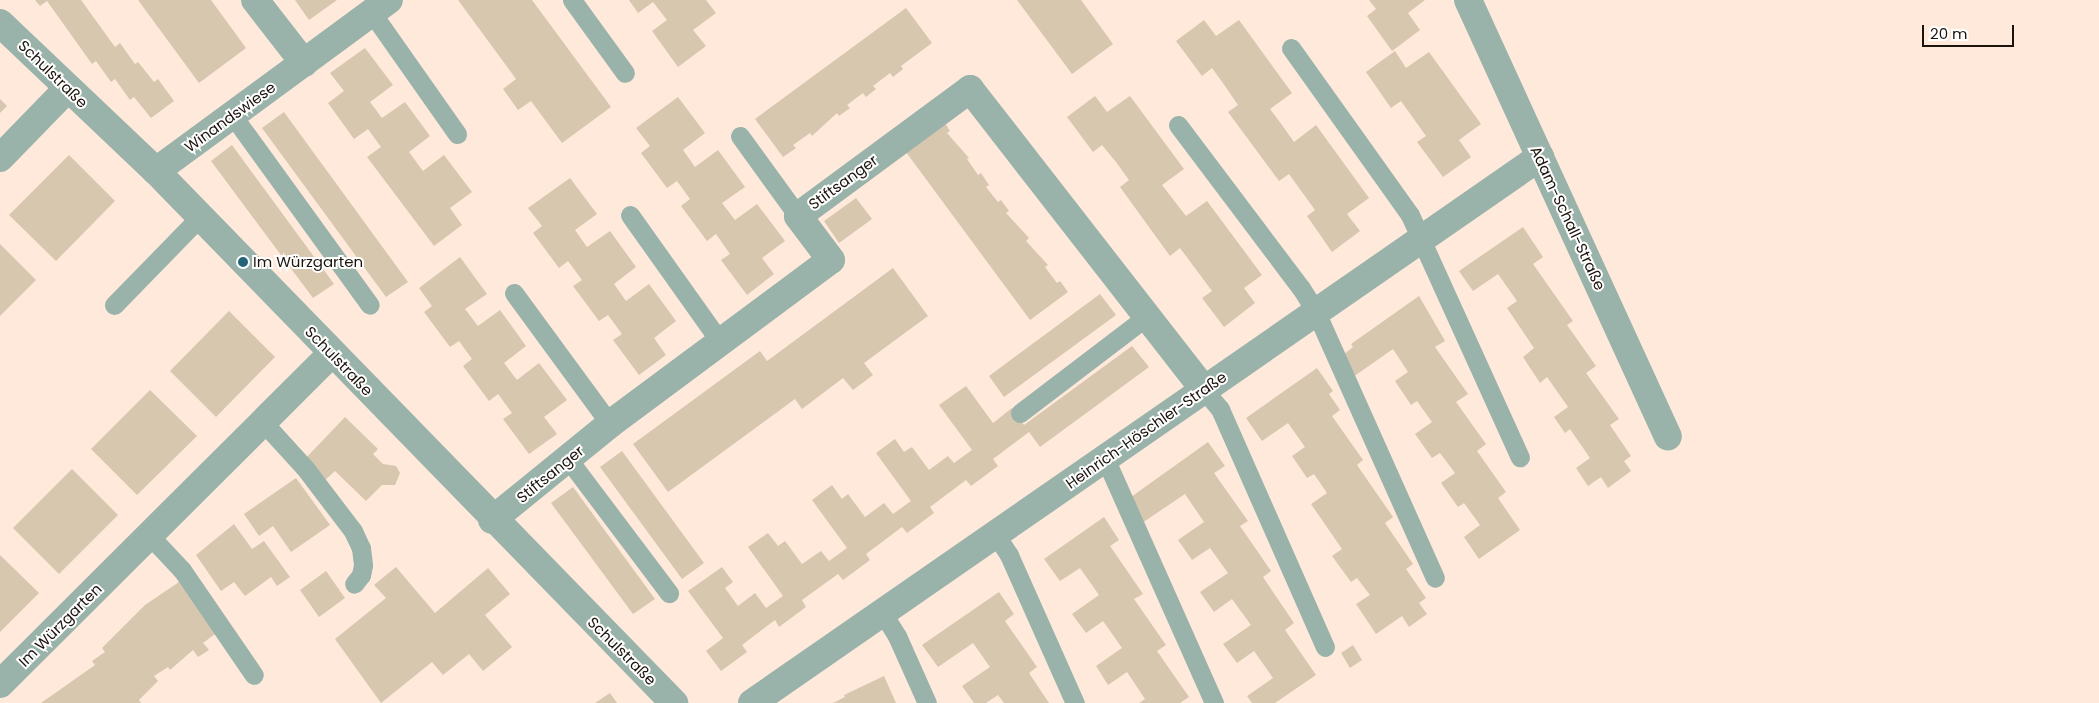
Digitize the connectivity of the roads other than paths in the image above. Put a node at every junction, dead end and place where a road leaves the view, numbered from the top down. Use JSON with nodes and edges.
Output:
{"nodes":[{"id":1,"x":254,"y":0,"type":"edge"},
{"id":2,"x":572,"y":0,"type":"edge"},
{"id":3,"x":1468,"y":0,"type":"edge"},
{"id":4,"x":380,"y":7,"type":"edge"},
{"id":5,"x":0,"y":23,"type":"edge"},
{"id":6,"x":1291,"y":48,"type":"dead end"},
{"id":7,"x":304,"y":63,"type":"junction"},
{"id":8,"x":625,"y":73,"type":"dead end"},
{"id":9,"x":67,"y":89,"type":"junction"},
{"id":10,"x":233,"y":116,"type":"junction"},
{"id":11,"x":1178,"y":125,"type":"dead end"},
{"id":12,"x":457,"y":134,"type":"dead end"},
{"id":13,"x":740,"y":136,"type":"dead end"},
{"id":14,"x":1540,"y":157,"type":"junction"},
{"id":15,"x":0,"y":158,"type":"edge"},
{"id":16,"x":156,"y":171,"type":"junction"},
{"id":17,"x":630,"y":215,"type":"dead end"},
{"id":18,"x":798,"y":216,"type":"junction"},
{"id":19,"x":200,"y":217,"type":"junction"},
{"id":20,"x":1422,"y":238,"type":"junction"},
{"id":21,"x":514,"y":293,"type":"dead end"},
{"id":22,"x":114,"y":305,"type":"dead end"},
{"id":23,"x":370,"y":305,"type":"dead end"},
{"id":24,"x":1316,"y":312,"type":"junction"},
{"id":25,"x":1146,"y":317,"type":"junction"},
{"id":26,"x":721,"y":343,"type":"junction"},
{"id":27,"x":332,"y":353,"type":"junction"},
{"id":28,"x":1204,"y":390,"type":"junction"},
{"id":29,"x":1020,"y":413,"type":"dead end"},
{"id":30,"x":262,"y":422,"type":"junction"},
{"id":31,"x":610,"y":424,"type":"junction"},
{"id":32,"x":1668,"y":436,"type":"dead end"},
{"id":33,"x":1520,"y":457,"type":"dead end"},
{"id":34,"x":1105,"y":458,"type":"junction"},
{"id":35,"x":568,"y":460,"type":"junction"},
{"id":36,"x":492,"y":520,"type":"junction"},
{"id":37,"x":995,"y":534,"type":"junction"},
{"id":38,"x":149,"y":535,"type":"junction"},
{"id":39,"x":1435,"y":578,"type":"dead end"},
{"id":40,"x":354,"y":584,"type":"dead end"},
{"id":41,"x":669,"y":593,"type":"dead end"},
{"id":42,"x":882,"y":612,"type":"junction"},
{"id":43,"x":1325,"y":646,"type":"dead end"},
{"id":44,"x":254,"y":676,"type":"dead end"},
{"id":45,"x":0,"y":684,"type":"edge"},
{"id":46,"x":674,"y":703,"type":"edge"},
{"id":47,"x":752,"y":703,"type":"edge"},
{"id":48,"x":927,"y":703,"type":"edge"},
{"id":49,"x":1074,"y":703,"type":"edge"},
{"id":50,"x":1214,"y":703,"type":"edge"}],
"edges":[{"from":1,"to":7,"type":"street"},
{"from":2,"to":8,"type":"lane"},
{"from":3,"to":14,"type":"street","name":"Adam-Schall-Straße"},
{"from":4,"to":7,"type":"street","name":"Winandswiese"},
{"from":4,"to":12,"type":"lane","name":"Winandswiese"},
{"from":5,"to":9,"type":"street","name":"Schulstraße"},
{"from":6,"to":20,"type":"lane"},
{"from":7,"to":10,"type":"street","name":"Winandswiese"},
{"from":9,"to":15,"type":"street"},
{"from":9,"to":16,"type":"street","name":"Schulstraße"},
{"from":10,"to":16,"type":"street","name":"Winandswiese"},
{"from":10,"to":23,"type":"lane"},
{"from":11,"to":24,"type":"lane"},
{"from":13,"to":18,"type":"lane"},
{"from":14,"to":20,"type":"street","name":"Heinrich-Höschler-Straße"},
{"from":14,"to":32,"type":"street","name":"Adam-Schall-Straße"},
{"from":16,"to":19,"type":"street","name":"Schulstraße"},
{"from":17,"to":26,"type":"lane"},
{"from":18,"to":25,"type":"street","name":"Stiftsanger"},
{"from":18,"to":26,"type":"street","name":"Stiftsanger"},
{"from":19,"to":22,"type":"lane"},
{"from":19,"to":27,"type":"street","name":"Schulstraße"},
{"from":20,"to":24,"type":"street","name":"Heinrich-Höschler-Straße"},
{"from":20,"to":33,"type":"lane"},
{"from":21,"to":31,"type":"lane"},
{"from":24,"to":28,"type":"street","name":"Heinrich-Höschler-Straße"},
{"from":24,"to":39,"type":"lane"},
{"from":25,"to":28,"type":"street","name":"Stiftsanger"},
{"from":25,"to":29,"type":"lane"},
{"from":26,"to":31,"type":"street","name":"Stiftsanger"},
{"from":27,"to":30,"type":"street","name":"Im Würzgarten"},
{"from":27,"to":36,"type":"street","name":"Schulstraße"},
{"from":28,"to":34,"type":"street","name":"Heinrich-Höschler-Straße"},
{"from":28,"to":43,"type":"lane"},
{"from":30,"to":38,"type":"street","name":"Im Würzgarten"},
{"from":30,"to":40,"type":"lane"},
{"from":31,"to":35,"type":"street","name":"Stiftsanger"},
{"from":34,"to":37,"type":"street","name":"Heinrich-Höschler-Straße"},
{"from":34,"to":50,"type":"lane"},
{"from":35,"to":36,"type":"street","name":"Stiftsanger"},
{"from":35,"to":41,"type":"lane"},
{"from":36,"to":46,"type":"street","name":"Schulstraße"},
{"from":37,"to":42,"type":"street","name":"Heinrich-Höschler-Straße"},
{"from":37,"to":49,"type":"lane"},
{"from":38,"to":44,"type":"lane"},
{"from":38,"to":45,"type":"street","name":"Im Würzgarten"},
{"from":42,"to":47,"type":"street","name":"Heinrich-Höschler-Straße"},
{"from":42,"to":48,"type":"lane"}]}
